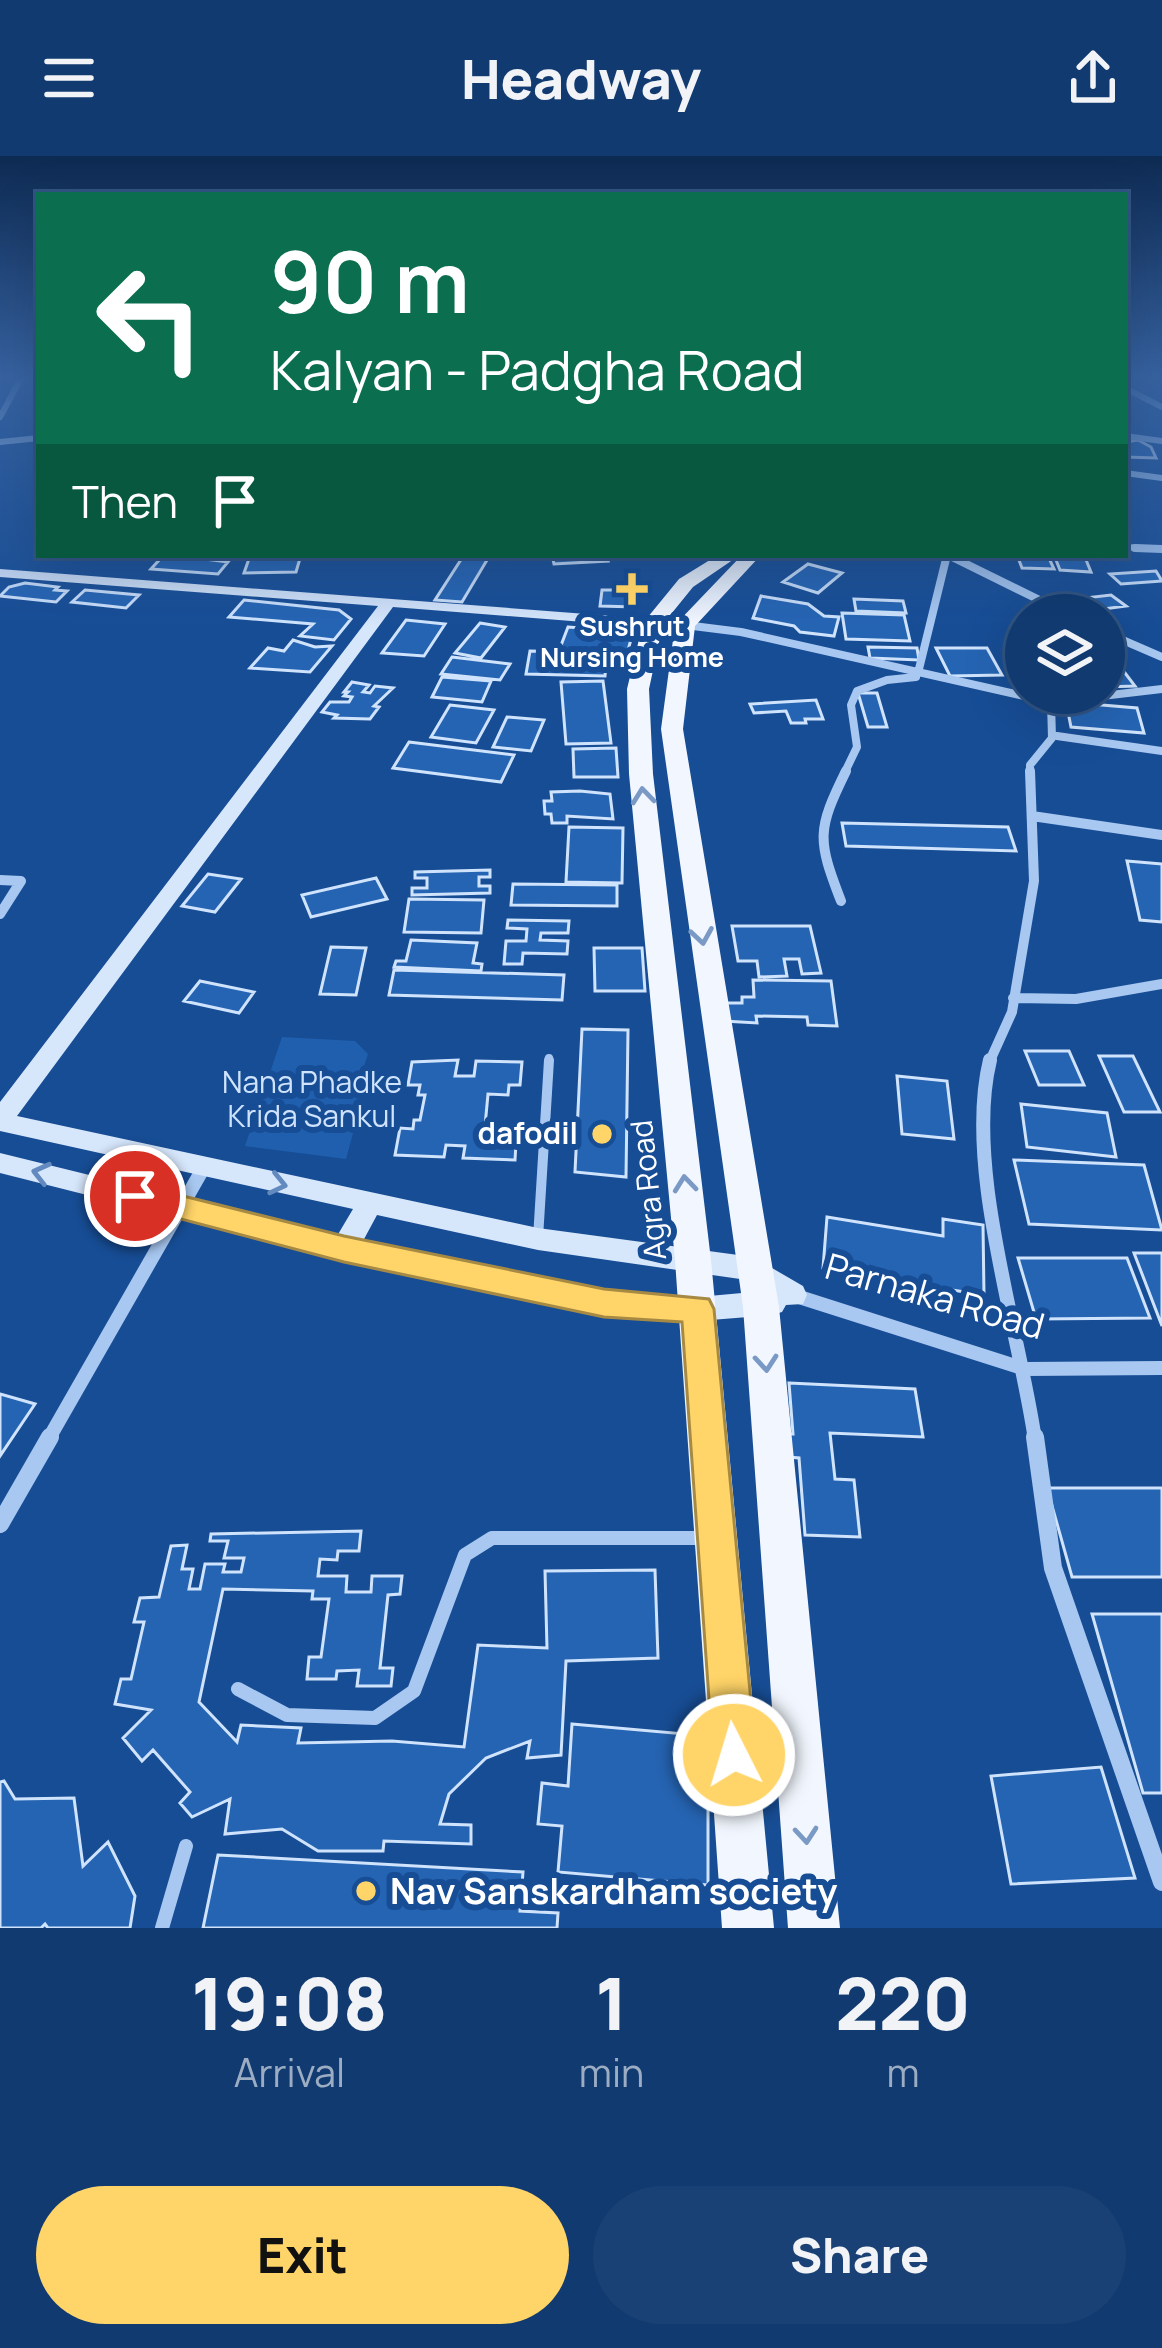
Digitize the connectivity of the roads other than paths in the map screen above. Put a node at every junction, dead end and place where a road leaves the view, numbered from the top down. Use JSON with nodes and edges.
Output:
{"nodes":[{"id":1,"x":1128,"y":473,"type":"edge"},
{"id":2,"x":1162,"y":478,"type":"edge"},
{"id":3,"x":1128,"y":547,"type":"edge"},
{"id":4,"x":1162,"y":549,"type":"edge"},
{"id":5,"x":725,"y":558,"type":"edge"},
{"id":6,"x":748,"y":558,"type":"edge"},
{"id":7,"x":946,"y":558,"type":"edge"},
{"id":8,"x":953,"y":558,"type":"edge"},
{"id":9,"x":0,"y":573,"type":"edge"},
{"id":10,"x":1027,"y":594,"type":"edge"},
{"id":11,"x":387,"y":605,"type":"junction"},
{"id":12,"x":669,"y":624,"type":"junction"},
{"id":13,"x":1125,"y":641,"type":"edge"},
{"id":14,"x":1162,"y":657,"type":"edge"},
{"id":15,"x":924,"y":674,"type":"junction"},
{"id":16,"x":1162,"y":689,"type":"edge"},
{"id":17,"x":1005,"y":692,"type":"edge"},
{"id":18,"x":1125,"y":693,"type":"edge"},
{"id":19,"x":1053,"y":714,"type":"edge"},
{"id":20,"x":1057,"y":736,"type":"junction"},
{"id":21,"x":1162,"y":751,"type":"edge"},
{"id":22,"x":1032,"y":816,"type":"junction"},
{"id":23,"x":1162,"y":835,"type":"edge"},
{"id":24,"x":0,"y":880,"type":"edge"},
{"id":25,"x":841,"y":901,"type":"dead end"},
{"id":26,"x":0,"y":914,"type":"edge"},
{"id":27,"x":1162,"y":984,"type":"edge"},
{"id":28,"x":1013,"y":998,"type":"junction"},
{"id":29,"x":549,"y":1058,"type":"dead end"},
{"id":30,"x":0,"y":1122,"type":"edge"},
{"id":31,"x":0,"y":1162,"type":"edge"},
{"id":32,"x":204,"y":1167,"type":"junction"},
{"id":33,"x":369,"y":1205,"type":"junction"},
{"id":34,"x":180,"y":1207,"type":"junction"},
{"id":35,"x":538,"y":1239,"type":"junction"},
{"id":36,"x":344,"y":1249,"type":"junction"},
{"id":37,"x":693,"y":1260,"type":"junction"},
{"id":38,"x":753,"y":1269,"type":"junction"},
{"id":39,"x":777,"y":1301,"type":"junction"},
{"id":40,"x":698,"y":1309,"type":"junction"},
{"id":41,"x":1162,"y":1368,"type":"edge"},
{"id":42,"x":1025,"y":1369,"type":"junction"},
{"id":43,"x":0,"y":1523,"type":"edge"},
{"id":44,"x":717,"y":1538,"type":"junction"},
{"id":45,"x":238,"y":1689,"type":"dead end"},
{"id":46,"x":187,"y":1846,"type":"dead end"},
{"id":47,"x":1162,"y":1882,"type":"edge"},
{"id":48,"x":162,"y":1928,"type":"edge"},
{"id":49,"x":748,"y":1928,"type":"edge"},
{"id":50,"x":814,"y":1928,"type":"edge"}],
"edges":[{"from":1,"to":2,"type":"street"},
{"from":3,"to":4,"type":"street"},
{"from":5,"to":12,"type":"main road"},
{"from":6,"to":12,"type":"main road"},
{"from":7,"to":15,"type":"street"},
{"from":8,"to":10,"type":"street"},
{"from":9,"to":11,"type":"street"},
{"from":11,"to":12,"type":"street"},
{"from":11,"to":30,"type":"street"},
{"from":12,"to":15,"type":"street"},
{"from":37,"to":12,"type":"main road","name":"Agra Road","one_way":true},
{"from":12,"to":38,"type":"main road","one_way":true},
{"from":13,"to":14,"type":"street"},
{"from":15,"to":17,"type":"street"},
{"from":15,"to":25,"type":"street"},
{"from":16,"to":18,"type":"street"},
{"from":19,"to":20,"type":"street"},
{"from":20,"to":21,"type":"street"},
{"from":20,"to":22,"type":"street"},
{"from":22,"to":23,"type":"street"},
{"from":22,"to":28,"type":"street"},
{"from":24,"to":26,"type":"street"},
{"from":27,"to":28,"type":"street"},
{"from":28,"to":42,"type":"street"},
{"from":29,"to":35,"type":"lane"},
{"from":30,"to":32,"type":"street"},
{"from":34,"to":31,"type":"street","one_way":true},
{"from":32,"to":33,"type":"street","one_way":true},
{"from":32,"to":34,"type":"street"},
{"from":33,"to":35,"type":"street"},
{"from":33,"to":36,"type":"street"},
{"from":34,"to":36,"type":"street"},
{"from":34,"to":43,"type":"street"},
{"from":35,"to":37,"type":"street"},
{"from":36,"to":40,"type":"street"},
{"from":37,"to":38,"type":"street"},
{"from":37,"to":40,"type":"main road","name":"Agra Road"},
{"from":38,"to":39,"type":"main road"},
{"from":39,"to":40,"type":"street"},
{"from":39,"to":42,"type":"street","name":"Parnaka Road"},
{"from":39,"to":50,"type":"main road","one_way":true},
{"from":40,"to":44,"type":"main road","name":"Agra Road"},
{"from":41,"to":42,"type":"street","name":"Parnaka Road"},
{"from":42,"to":47,"type":"street"},
{"from":44,"to":45,"type":"lane"},
{"from":44,"to":49,"type":"main road","name":"Agra Road"},
{"from":46,"to":48,"type":"lane"}]}
